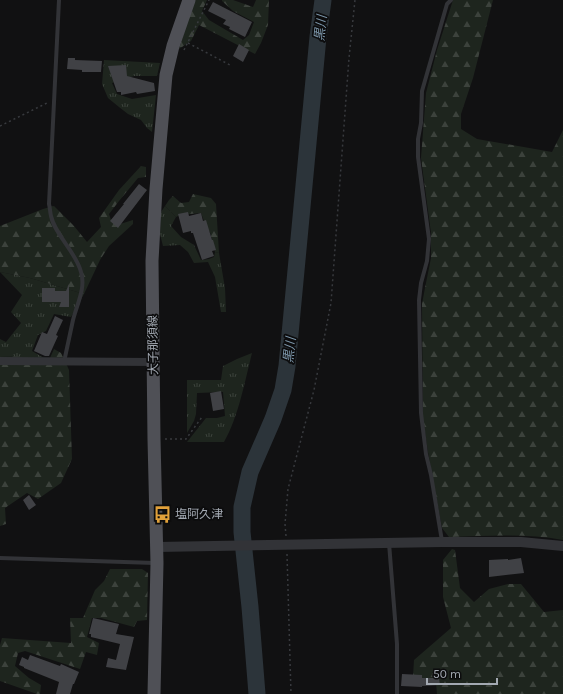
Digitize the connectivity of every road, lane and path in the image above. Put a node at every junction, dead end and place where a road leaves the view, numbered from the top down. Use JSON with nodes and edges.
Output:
{"nodes":[{"id":1,"x":59,"y":0,"type":"edge"},
{"id":2,"x":189,"y":0,"type":"edge"},
{"id":3,"x":209,"y":0,"type":"edge"},
{"id":4,"x":355,"y":0,"type":"edge"},
{"id":5,"x":451,"y":0,"type":"edge"},
{"id":6,"x":188,"y":43,"type":"junction"},
{"id":7,"x":183,"y":53,"type":"dead end"},
{"id":8,"x":230,"y":65,"type":"dead end"},
{"id":9,"x":54,"y":100,"type":"junction"},
{"id":10,"x":0,"y":126,"type":"edge"},
{"id":11,"x":0,"y":361,"type":"edge"},
{"id":12,"x":64,"y":362,"type":"junction"},
{"id":13,"x":153,"y":362,"type":"junction"},
{"id":14,"x":202,"y":417,"type":"dead end"},
{"id":15,"x":154,"y":439,"type":"junction"},
{"id":16,"x":442,"y":542,"type":"junction"},
{"id":17,"x":389,"y":543,"type":"junction"},
{"id":18,"x":285,"y":544,"type":"junction"},
{"id":19,"x":563,"y":546,"type":"edge"},
{"id":20,"x":157,"y":547,"type":"junction"},
{"id":21,"x":0,"y":558,"type":"edge"},
{"id":22,"x":157,"y":563,"type":"junction"},
{"id":23,"x":154,"y":694,"type":"edge"},
{"id":24,"x":291,"y":694,"type":"edge"},
{"id":25,"x":397,"y":694,"type":"edge"}],
"edges":[{"from":1,"to":9,"type":"lane"},
{"from":2,"to":13,"type":"main road","name":"大子那須線"},
{"from":3,"to":6,"type":"path"},
{"from":4,"to":18,"type":"path"},
{"from":5,"to":16,"type":"lane"},
{"from":6,"to":7,"type":"path"},
{"from":6,"to":8,"type":"path"},
{"from":9,"to":10,"type":"path"},
{"from":9,"to":12,"type":"lane"},
{"from":11,"to":12,"type":"street"},
{"from":12,"to":13,"type":"street"},
{"from":13,"to":15,"type":"main road","name":"大子那須線"},
{"from":14,"to":15,"type":"path"},
{"from":15,"to":20,"type":"main road","name":"大子那須線"},
{"from":16,"to":17,"type":"street"},
{"from":16,"to":19,"type":"street"},
{"from":17,"to":18,"type":"street"},
{"from":17,"to":25,"type":"lane"},
{"from":18,"to":20,"type":"street"},
{"from":18,"to":24,"type":"path"},
{"from":20,"to":22,"type":"main road","name":"大子那須線"},
{"from":21,"to":22,"type":"lane"},
{"from":22,"to":23,"type":"main road","name":"大子那須線"}]}
